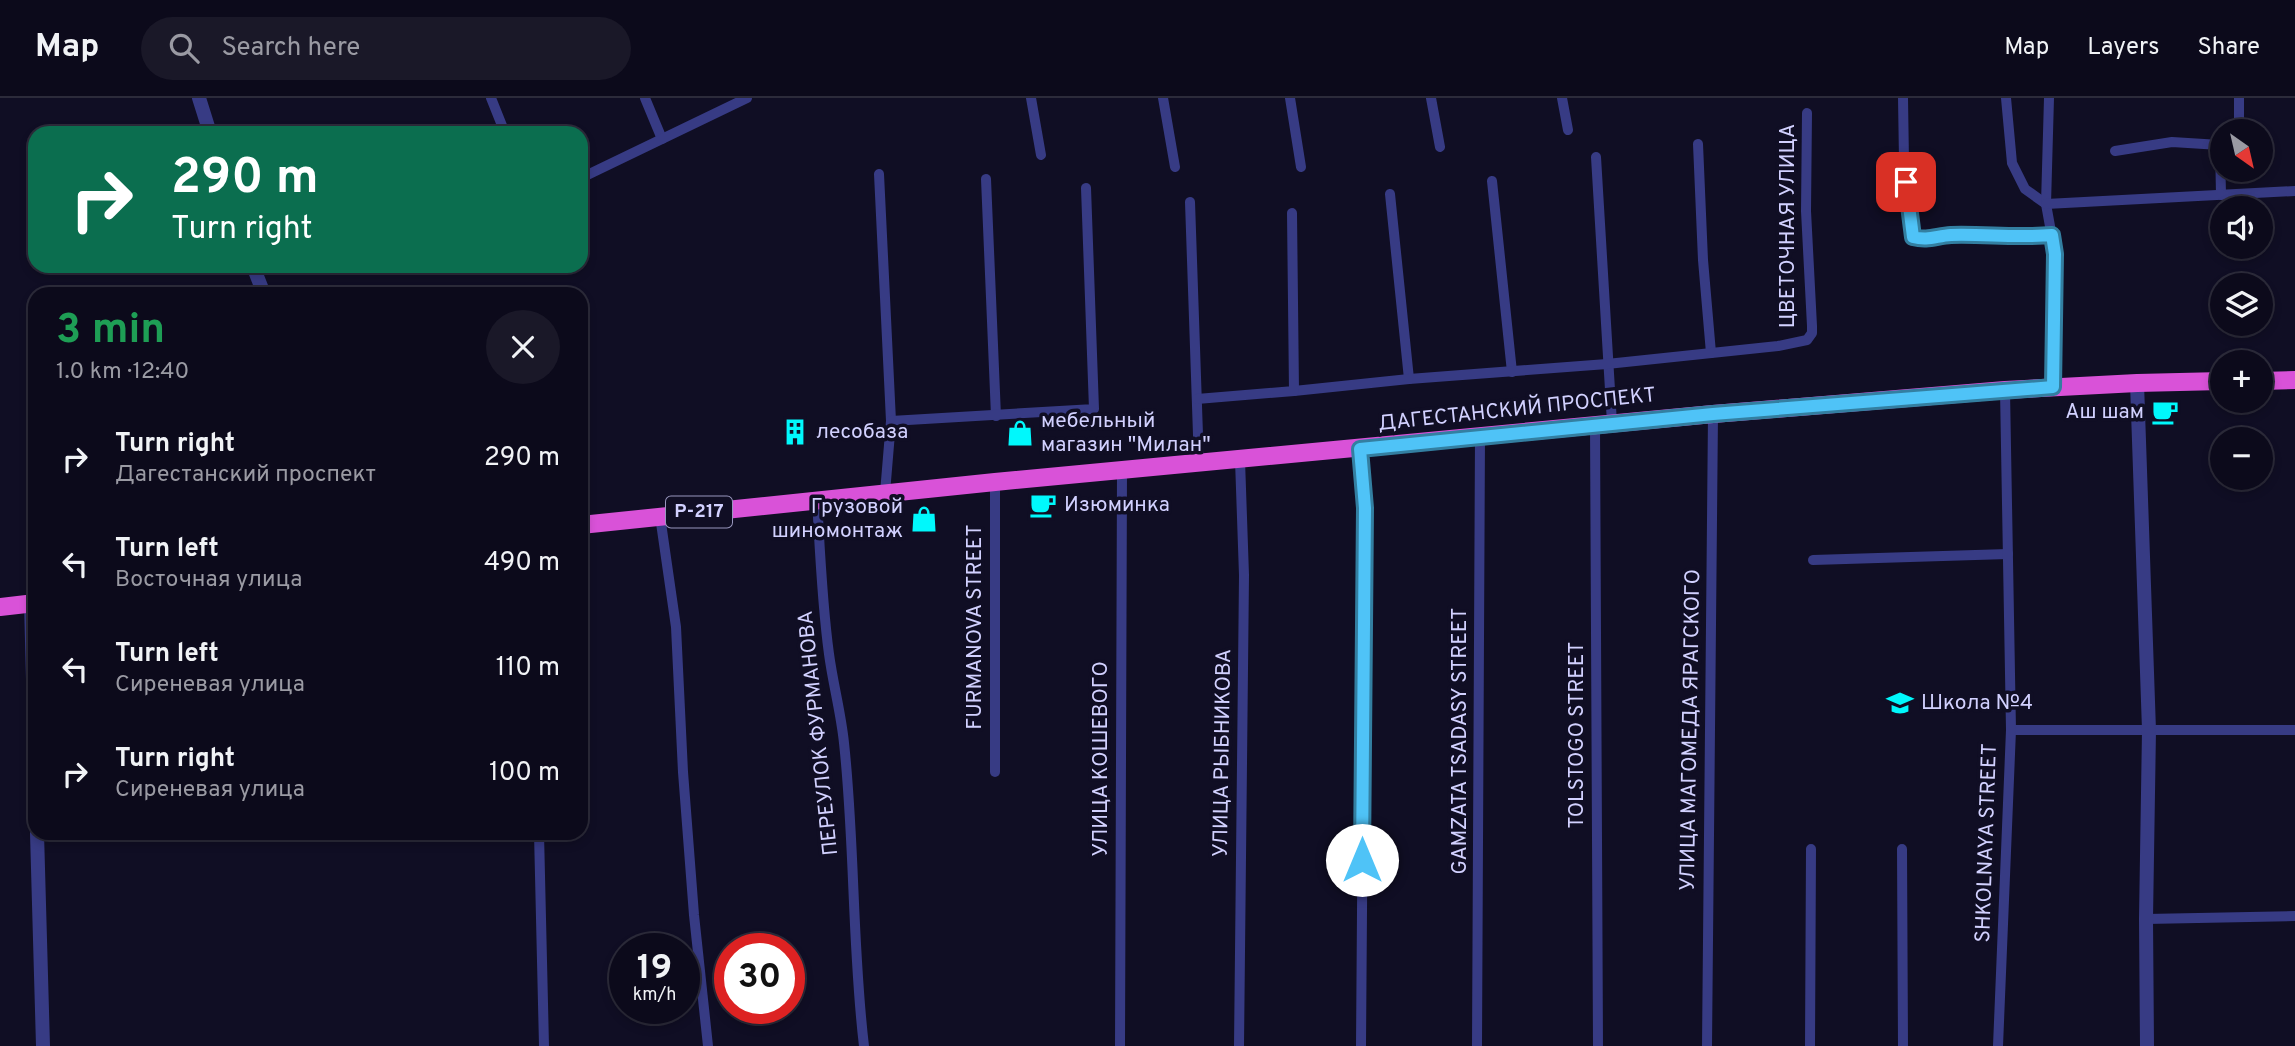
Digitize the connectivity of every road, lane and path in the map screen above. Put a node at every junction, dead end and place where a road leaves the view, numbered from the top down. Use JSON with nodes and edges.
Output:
{"nodes":[{"id":1,"x":199,"y":98,"type":"edge"},
{"id":2,"x":491,"y":98,"type":"edge"},
{"id":3,"x":645,"y":98,"type":"edge"},
{"id":4,"x":747,"y":98,"type":"edge"},
{"id":5,"x":1031,"y":98,"type":"edge"},
{"id":6,"x":1163,"y":98,"type":"edge"},
{"id":7,"x":1290,"y":98,"type":"edge"},
{"id":8,"x":1431,"y":98,"type":"edge"},
{"id":9,"x":1562,"y":98,"type":"edge"},
{"id":10,"x":1903,"y":98,"type":"edge"},
{"id":11,"x":2007,"y":98,"type":"edge"},
{"id":12,"x":2049,"y":98,"type":"edge"},
{"id":13,"x":2239,"y":98,"type":"edge"},
{"id":14,"x":1807,"y":113,"type":"dead end"},
{"id":15,"x":2239,"y":119,"type":"edge"},
{"id":16,"x":208,"y":126,"type":"edge"},
{"id":17,"x":502,"y":126,"type":"edge"},
{"id":18,"x":1568,"y":130,"type":"dead end"},
{"id":19,"x":662,"y":139,"type":"junction"},
{"id":20,"x":1698,"y":144,"type":"dead end"},
{"id":21,"x":2210,"y":144,"type":"edge"},
{"id":22,"x":1440,"y":147,"type":"dead end"},
{"id":23,"x":2115,"y":151,"type":"dead end"},
{"id":24,"x":1041,"y":155,"type":"dead end"},
{"id":25,"x":1596,"y":157,"type":"dead end"},
{"id":26,"x":1175,"y":167,"type":"dead end"},
{"id":27,"x":1301,"y":167,"type":"dead end"},
{"id":28,"x":879,"y":174,"type":"dead end"},
{"id":29,"x":588,"y":175,"type":"edge"},
{"id":30,"x":986,"y":179,"type":"dead end"},
{"id":31,"x":1492,"y":181,"type":"dead end"},
{"id":32,"x":2221,"y":182,"type":"edge"},
{"id":33,"x":1086,"y":187,"type":"dead end"},
{"id":34,"x":2295,"y":191,"type":"edge"},
{"id":35,"x":1390,"y":194,"type":"dead end"},
{"id":36,"x":2221,"y":195,"type":"junction"},
{"id":37,"x":1190,"y":202,"type":"dead end"},
{"id":38,"x":2046,"y":204,"type":"junction"},
{"id":39,"x":1292,"y":213,"type":"dead end"},
{"id":40,"x":2052,"y":235,"type":"junction"},
{"id":41,"x":1711,"y":352,"type":"junction"},
{"id":42,"x":1607,"y":364,"type":"junction"},
{"id":43,"x":1512,"y":372,"type":"junction"},
{"id":44,"x":1409,"y":379,"type":"junction"},
{"id":45,"x":2295,"y":380,"type":"edge"},
{"id":46,"x":2273,"y":381,"type":"edge"},
{"id":47,"x":2210,"y":382,"type":"edge"},
{"id":48,"x":2137,"y":383,"type":"junction"},
{"id":49,"x":2053,"y":387,"type":"junction"},
{"id":50,"x":2005,"y":390,"type":"junction"},
{"id":51,"x":1294,"y":391,"type":"junction"},
{"id":52,"x":1197,"y":399,"type":"junction"},
{"id":53,"x":1713,"y":414,"type":"junction"},
{"id":54,"x":996,"y":416,"type":"junction"},
{"id":55,"x":891,"y":421,"type":"junction"},
{"id":56,"x":1604,"y":424,"type":"junction"},
{"id":57,"x":1480,"y":436,"type":"junction"},
{"id":58,"x":1360,"y":449,"type":"junction"},
{"id":59,"x":1240,"y":460,"type":"junction"},
{"id":60,"x":1199,"y":464,"type":"junction"},
{"id":61,"x":1122,"y":471,"type":"junction"},
{"id":62,"x":995,"y":482,"type":"junction"},
{"id":63,"x":886,"y":493,"type":"junction"},
{"id":64,"x":817,"y":500,"type":"junction"},
{"id":65,"x":660,"y":516,"type":"junction"},
{"id":66,"x":588,"y":524,"type":"edge"},
{"id":67,"x":2008,"y":554,"type":"junction"},
{"id":68,"x":1813,"y":559,"type":"dead end"},
{"id":69,"x":28,"y":604,"type":"edge"},
{"id":70,"x":0,"y":607,"type":"edge"},
{"id":71,"x":2011,"y":730,"type":"junction"},
{"id":72,"x":2149,"y":730,"type":"junction"},
{"id":73,"x":2295,"y":730,"type":"edge"},
{"id":74,"x":995,"y":772,"type":"dead end"},
{"id":75,"x":37,"y":840,"type":"edge"},
{"id":76,"x":539,"y":840,"type":"edge"},
{"id":77,"x":1811,"y":849,"type":"dead end"},
{"id":78,"x":1902,"y":849,"type":"dead end"},
{"id":79,"x":2295,"y":916,"type":"edge"},
{"id":80,"x":2146,"y":919,"type":"junction"},
{"id":81,"x":43,"y":1046,"type":"edge"},
{"id":82,"x":544,"y":1046,"type":"edge"},
{"id":83,"x":708,"y":1046,"type":"edge"},
{"id":84,"x":864,"y":1046,"type":"edge"},
{"id":85,"x":1120,"y":1046,"type":"edge"},
{"id":86,"x":1239,"y":1046,"type":"edge"},
{"id":87,"x":1361,"y":1046,"type":"edge"},
{"id":88,"x":1477,"y":1046,"type":"edge"},
{"id":89,"x":1598,"y":1046,"type":"edge"},
{"id":90,"x":1707,"y":1046,"type":"edge"},
{"id":91,"x":1810,"y":1046,"type":"edge"},
{"id":92,"x":1903,"y":1046,"type":"edge"},
{"id":93,"x":1998,"y":1046,"type":"edge"},
{"id":94,"x":2147,"y":1046,"type":"edge"}],
"edges":[{"from":1,"to":16,"type":"street"},
{"from":2,"to":17,"type":"street"},
{"from":3,"to":19,"type":"street"},
{"from":4,"to":19,"type":"street"},
{"from":5,"to":24,"type":"street"},
{"from":6,"to":26,"type":"street"},
{"from":7,"to":27,"type":"street"},
{"from":8,"to":22,"type":"street"},
{"from":9,"to":18,"type":"street"},
{"from":10,"to":40,"type":"street"},
{"from":11,"to":38,"type":"street"},
{"from":12,"to":38,"type":"street"},
{"from":13,"to":15,"type":"street"},
{"from":14,"to":41,"type":"street","name":"ЦВЕТОЧНАЯ УЛИЦА"},
{"from":19,"to":29,"type":"street"},
{"from":20,"to":41,"type":"street"},
{"from":21,"to":23,"type":"street"},
{"from":25,"to":42,"type":"street","name":"TOLSTOGO STREET"},
{"from":28,"to":55,"type":"street"},
{"from":30,"to":54,"type":"street"},
{"from":31,"to":43,"type":"street"},
{"from":32,"to":36,"type":"street"},
{"from":33,"to":54,"type":"street"},
{"from":34,"to":36,"type":"street"},
{"from":35,"to":44,"type":"street"},
{"from":36,"to":38,"type":"street"},
{"from":37,"to":52,"type":"street"},
{"from":38,"to":40,"type":"street"},
{"from":39,"to":51,"type":"street"},
{"from":40,"to":49,"type":"street"},
{"from":41,"to":42,"type":"street"},
{"from":42,"to":43,"type":"street"},
{"from":42,"to":56,"type":"street","name":"TOLSTOGO STREET"},
{"from":43,"to":44,"type":"street"},
{"from":44,"to":51,"type":"street"},
{"from":45,"to":46,"type":"highway"},
{"from":47,"to":48,"type":"highway","name":"ДАГЕСТАНСКИЙ ПРОСПЕКТ","number":"Р-217"},
{"from":48,"to":49,"type":"highway","name":"ДАГЕСТАНСКИЙ ПРОСПЕКТ","number":"Р-217"},
{"from":48,"to":72,"type":"street"},
{"from":49,"to":50,"type":"highway","name":"ДАГЕСТАНСКИЙ ПРОСПЕКТ","number":"Р-217"},
{"from":50,"to":53,"type":"highway","name":"ДАГЕСТАНСКИЙ ПРОСПЕКТ","number":"Р-217"},
{"from":50,"to":67,"type":"street","name":"SHKOLNAYA STREET"},
{"from":51,"to":52,"type":"street"},
{"from":52,"to":60,"type":"street"},
{"from":53,"to":56,"type":"highway","name":"ДАГЕСТАНСКИЙ ПРОСПЕКТ","number":"Р-217"},
{"from":53,"to":90,"type":"street","name":"УЛИЦА МАГОМЕДА ЯРАГСКОГО"},
{"from":54,"to":55,"type":"street"},
{"from":55,"to":63,"type":"street"},
{"from":56,"to":57,"type":"highway","name":"ДАГЕСТАНСКИЙ ПРОСПЕКТ","number":"Р-217"},
{"from":56,"to":89,"type":"street","name":"TOLSTOGO STREET"},
{"from":57,"to":58,"type":"highway","name":"ДАГЕСТАНСКИЙ ПРОСПЕКТ","number":"Р-217"},
{"from":57,"to":88,"type":"street","name":"GAMZATA TSADASY STREET"},
{"from":58,"to":59,"type":"highway","name":"ДАГЕСТАНСКИЙ ПРОСПЕКТ","number":"Р-217"},
{"from":58,"to":87,"type":"street"},
{"from":59,"to":60,"type":"highway","name":"ДАГЕСТАНСКИЙ ПРОСПЕКТ","number":"Р-217"},
{"from":59,"to":86,"type":"street","name":"УЛИЦА РЫБНИКОВА"},
{"from":60,"to":61,"type":"highway","name":"ДАГЕСТАНСКИЙ ПРОСПЕКТ","number":"Р-217"},
{"from":61,"to":62,"type":"highway","name":"ДАГЕСТАНСКИЙ ПРОСПЕКТ","number":"Р-217"},
{"from":61,"to":85,"type":"street","name":"УЛИЦА КОШЕВОГО"},
{"from":62,"to":63,"type":"highway","name":"ДАГЕСТАНСКИЙ ПРОСПЕКТ","number":"Р-217"},
{"from":62,"to":74,"type":"street","name":"FURMANOVA STREET"},
{"from":63,"to":64,"type":"highway","name":"ДАГЕСТАНСКИЙ ПРОСПЕКТ","number":"Р-217"},
{"from":64,"to":65,"type":"highway","number":"Р-217"},
{"from":64,"to":84,"type":"street","name":"ПЕРЕУЛОК ФУРМАНОВА"},
{"from":65,"to":66,"type":"highway","number":"Р-217"},
{"from":65,"to":83,"type":"street"},
{"from":67,"to":68,"type":"street"},
{"from":67,"to":71,"type":"street","name":"SHKOLNAYA STREET"},
{"from":69,"to":70,"type":"highway"},
{"from":71,"to":72,"type":"street"},
{"from":71,"to":93,"type":"street","name":"SHKOLNAYA STREET"},
{"from":72,"to":73,"type":"street"},
{"from":72,"to":80,"type":"street"},
{"from":75,"to":81,"type":"street"},
{"from":76,"to":82,"type":"street"},
{"from":77,"to":91,"type":"street"},
{"from":78,"to":92,"type":"street"},
{"from":79,"to":80,"type":"street"},
{"from":80,"to":94,"type":"street"}]}
